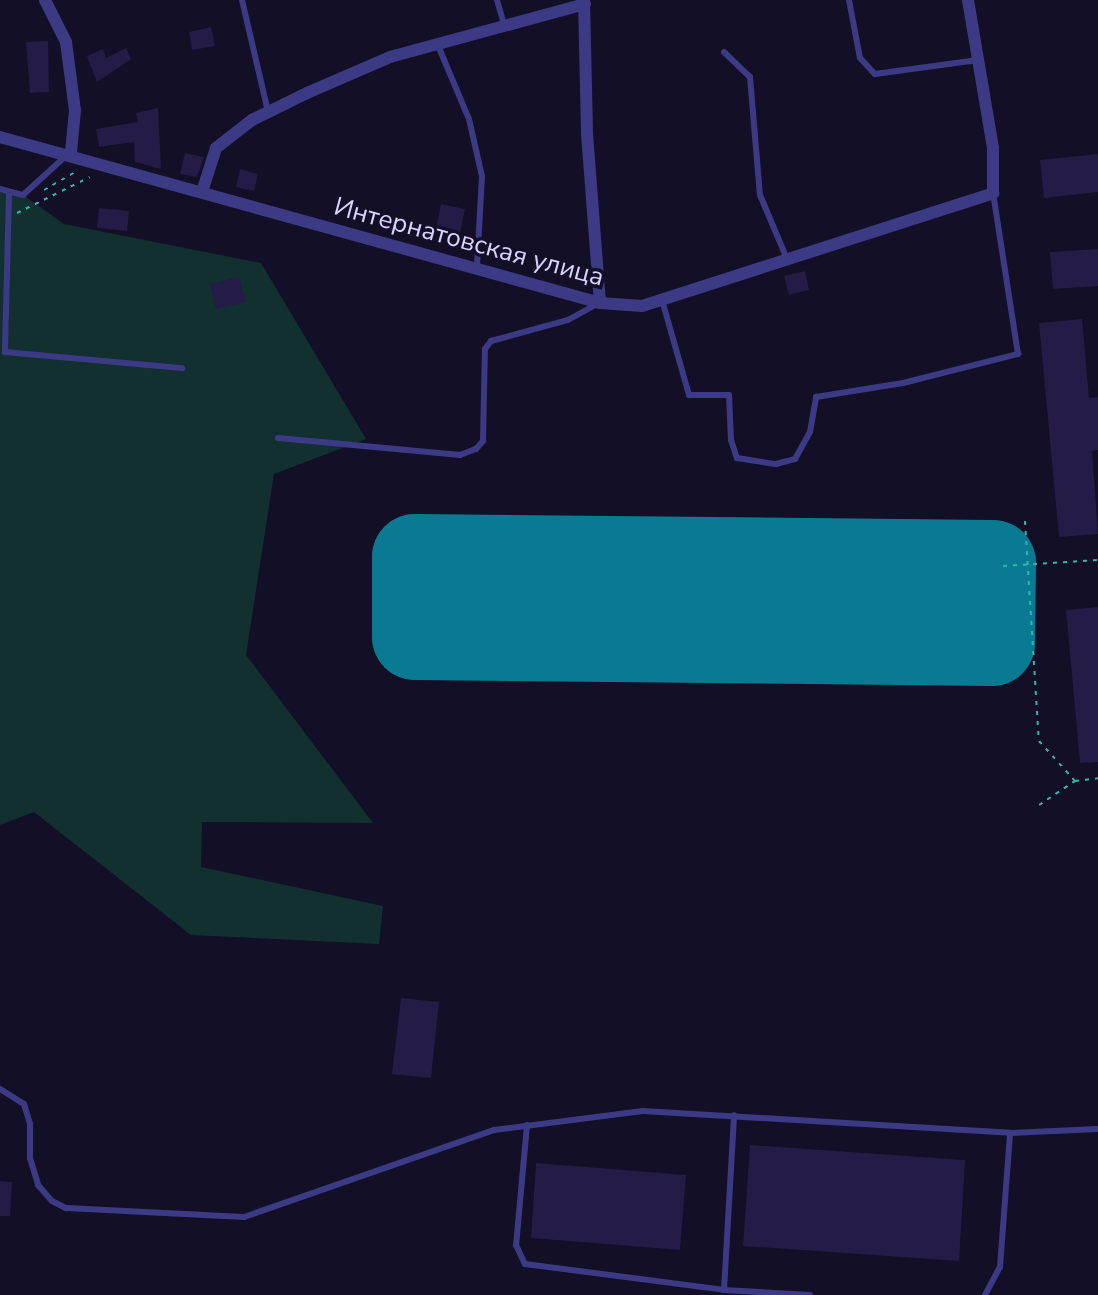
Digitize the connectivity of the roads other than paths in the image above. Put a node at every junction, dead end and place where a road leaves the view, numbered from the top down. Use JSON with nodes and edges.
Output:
{"nodes":[{"id":1,"x":45,"y":0,"type":"edge"},
{"id":2,"x":242,"y":0,"type":"edge"},
{"id":3,"x":497,"y":0,"type":"edge"},
{"id":4,"x":849,"y":0,"type":"edge"},
{"id":5,"x":968,"y":0,"type":"edge"},
{"id":6,"x":584,"y":2,"type":"edge"},
{"id":7,"x":504,"y":24,"type":"junction"},
{"id":8,"x":437,"y":43,"type":"junction"},
{"id":9,"x":724,"y":52,"type":"dead end"},
{"id":10,"x":978,"y":60,"type":"junction"},
{"id":11,"x":268,"y":112,"type":"junction"},
{"id":12,"x":0,"y":137,"type":"edge"},
{"id":13,"x":71,"y":152,"type":"junction"},
{"id":14,"x":0,"y":189,"type":"edge"},
{"id":15,"x":202,"y":192,"type":"junction"},
{"id":16,"x":993,"y":193,"type":"junction"},
{"id":17,"x":9,"y":195,"type":"junction"},
{"id":18,"x":787,"y":259,"type":"junction"},
{"id":19,"x":477,"y":266,"type":"junction"},
{"id":20,"x":662,"y":300,"type":"junction"},
{"id":21,"x":600,"y":303,"type":"junction"},
{"id":22,"x":182,"y":368,"type":"dead end"},
{"id":23,"x":278,"y":438,"type":"dead end"},
{"id":24,"x":0,"y":1089,"type":"edge"},
{"id":25,"x":734,"y":1115,"type":"junction"},
{"id":26,"x":527,"y":1125,"type":"junction"},
{"id":27,"x":1098,"y":1129,"type":"edge"},
{"id":28,"x":1010,"y":1133,"type":"junction"},
{"id":29,"x":724,"y":1290,"type":"junction"},
{"id":30,"x":810,"y":1295,"type":"edge"},
{"id":31,"x":985,"y":1295,"type":"edge"}],
"edges":[{"from":1,"to":13,"type":"street"},
{"from":2,"to":11,"type":"lane"},
{"from":3,"to":7,"type":"lane"},
{"from":4,"to":10,"type":"lane"},
{"from":5,"to":10,"type":"street"},
{"from":6,"to":7,"type":"street"},
{"from":6,"to":21,"type":"street"},
{"from":7,"to":8,"type":"street"},
{"from":8,"to":11,"type":"street"},
{"from":8,"to":19,"type":"lane"},
{"from":9,"to":18,"type":"lane"},
{"from":10,"to":16,"type":"street"},
{"from":11,"to":15,"type":"street"},
{"from":12,"to":13,"type":"street","name":"Интернатовская улица"},
{"from":13,"to":15,"type":"street","name":"Интернатовская улица"},
{"from":13,"to":17,"type":"lane"},
{"from":14,"to":17,"type":"lane"},
{"from":15,"to":19,"type":"street","name":"Интернатовская улица"},
{"from":16,"to":18,"type":"street","name":"Интернатовская улица"},
{"from":16,"to":20,"type":"lane"},
{"from":17,"to":22,"type":"lane"},
{"from":18,"to":20,"type":"street","name":"Интернатовская улица"},
{"from":19,"to":21,"type":"street","name":"Интернатовская улица"},
{"from":20,"to":21,"type":"street","name":"Интернатовская улица"},
{"from":21,"to":23,"type":"lane"},
{"from":24,"to":26,"type":"lane"},
{"from":25,"to":26,"type":"lane"},
{"from":25,"to":28,"type":"lane"},
{"from":25,"to":29,"type":"lane"},
{"from":26,"to":29,"type":"lane"},
{"from":27,"to":28,"type":"lane"},
{"from":28,"to":31,"type":"lane"},
{"from":29,"to":30,"type":"lane"}]}
